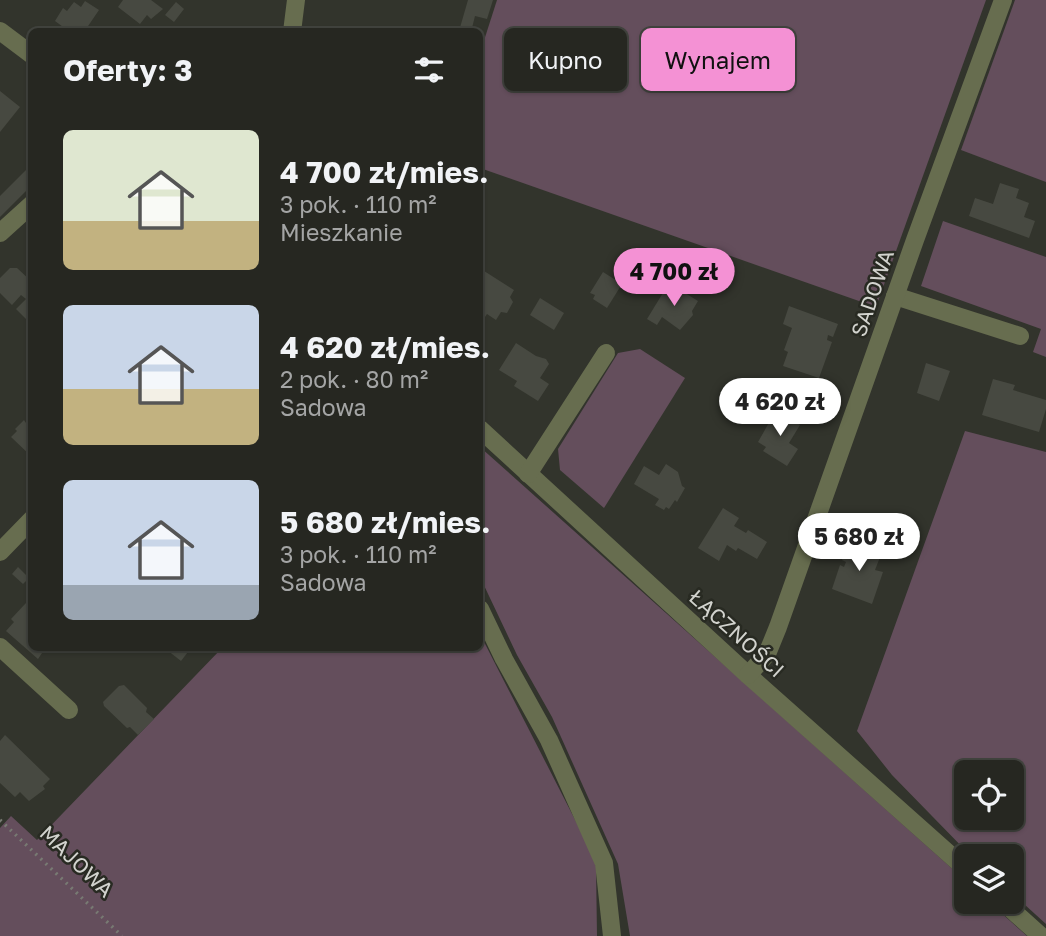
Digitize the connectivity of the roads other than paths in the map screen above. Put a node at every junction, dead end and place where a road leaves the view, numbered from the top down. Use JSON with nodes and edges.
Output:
{"nodes":[{"id":1,"x":296,"y":0,"type":"edge"},
{"id":2,"x":1003,"y":0,"type":"edge"},
{"id":3,"x":292,"y":28,"type":"edge"},
{"id":4,"x":0,"y":31,"type":"edge"},
{"id":5,"x":28,"y":52,"type":"edge"},
{"id":6,"x":28,"y":208,"type":"edge"},
{"id":7,"x":0,"y":233,"type":"edge"},
{"id":8,"x":895,"y":296,"type":"junction"},
{"id":9,"x":1020,"y":336,"type":"dead end"},
{"id":10,"x":606,"y":353,"type":"dead end"},
{"id":11,"x":483,"y":432,"type":"edge"},
{"id":12,"x":528,"y":474,"type":"junction"},
{"id":13,"x":28,"y":523,"type":"edge"},
{"id":14,"x":0,"y":552,"type":"edge"},
{"id":15,"x":483,"y":615,"type":"edge"},
{"id":16,"x":0,"y":646,"type":"edge"},
{"id":17,"x":748,"y":675,"type":"junction"},
{"id":18,"x":69,"y":710,"type":"dead end"},
{"id":19,"x":954,"y":858,"type":"edge"},
{"id":20,"x":1016,"y":914,"type":"edge"},
{"id":21,"x":612,"y":936,"type":"edge"},
{"id":22,"x":1041,"y":936,"type":"edge"}],
"edges":[{"from":1,"to":3,"type":"street"},
{"from":2,"to":8,"type":"street","name":"SADOWA"},
{"from":4,"to":5,"type":"street"},
{"from":6,"to":7,"type":"street"},
{"from":8,"to":9,"type":"street"},
{"from":8,"to":17,"type":"street","name":"SADOWA"},
{"from":10,"to":12,"type":"street"},
{"from":11,"to":12,"type":"street","name":"ŁĄCZNOŚCI"},
{"from":12,"to":17,"type":"street","name":"ŁĄCZNOŚCI"},
{"from":13,"to":14,"type":"street"},
{"from":15,"to":21,"type":"street"},
{"from":16,"to":18,"type":"street"},
{"from":17,"to":19,"type":"street","name":"ŁĄCZNOŚCI"},
{"from":20,"to":22,"type":"street"}]}
